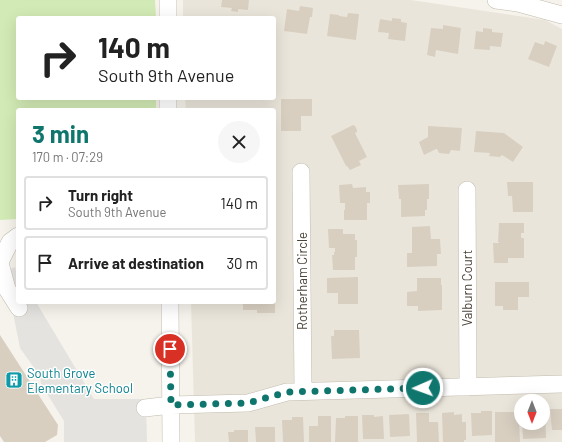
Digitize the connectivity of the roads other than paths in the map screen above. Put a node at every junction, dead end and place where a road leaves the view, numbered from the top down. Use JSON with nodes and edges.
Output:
{"nodes":[{"id":1,"x":168,"y":0,"type":"edge"},
{"id":2,"x":496,"y":0,"type":"edge"},
{"id":3,"x":562,"y":15,"type":"edge"},
{"id":4,"x":168,"y":16,"type":"edge"},
{"id":5,"x":301,"y":172,"type":"dead end"},
{"id":6,"x":467,"y":190,"type":"dead end"},
{"id":7,"x":16,"y":238,"type":"edge"},
{"id":8,"x":0,"y":262,"type":"edge"},
{"id":9,"x":16,"y":303,"type":"edge"},
{"id":10,"x":17,"y":304,"type":"edge"},
{"id":11,"x":170,"y":304,"type":"edge"},
{"id":12,"x":19,"y":308,"type":"dead end"},
{"id":13,"x":562,"y":384,"type":"edge"},
{"id":14,"x":468,"y":387,"type":"junction"},
{"id":15,"x":303,"y":391,"type":"junction"},
{"id":16,"x":171,"y":405,"type":"junction"},
{"id":17,"x":146,"y":408,"type":"dead end"},
{"id":18,"x":171,"y":442,"type":"edge"}],
"edges":[{"from":1,"to":4,"type":"street"},
{"from":2,"to":3,"type":"street"},
{"from":5,"to":15,"type":"street","name":"Rotherham Circle"},
{"from":6,"to":14,"type":"street","name":"Valburn Court"},
{"from":7,"to":8,"type":"street"},
{"from":8,"to":9,"type":"street"},
{"from":10,"to":12,"type":"street"},
{"from":11,"to":16,"type":"street"},
{"from":13,"to":14,"type":"street"},
{"from":14,"to":15,"type":"street"},
{"from":15,"to":16,"type":"street"},
{"from":16,"to":17,"type":"street"},
{"from":16,"to":18,"type":"street"}]}
